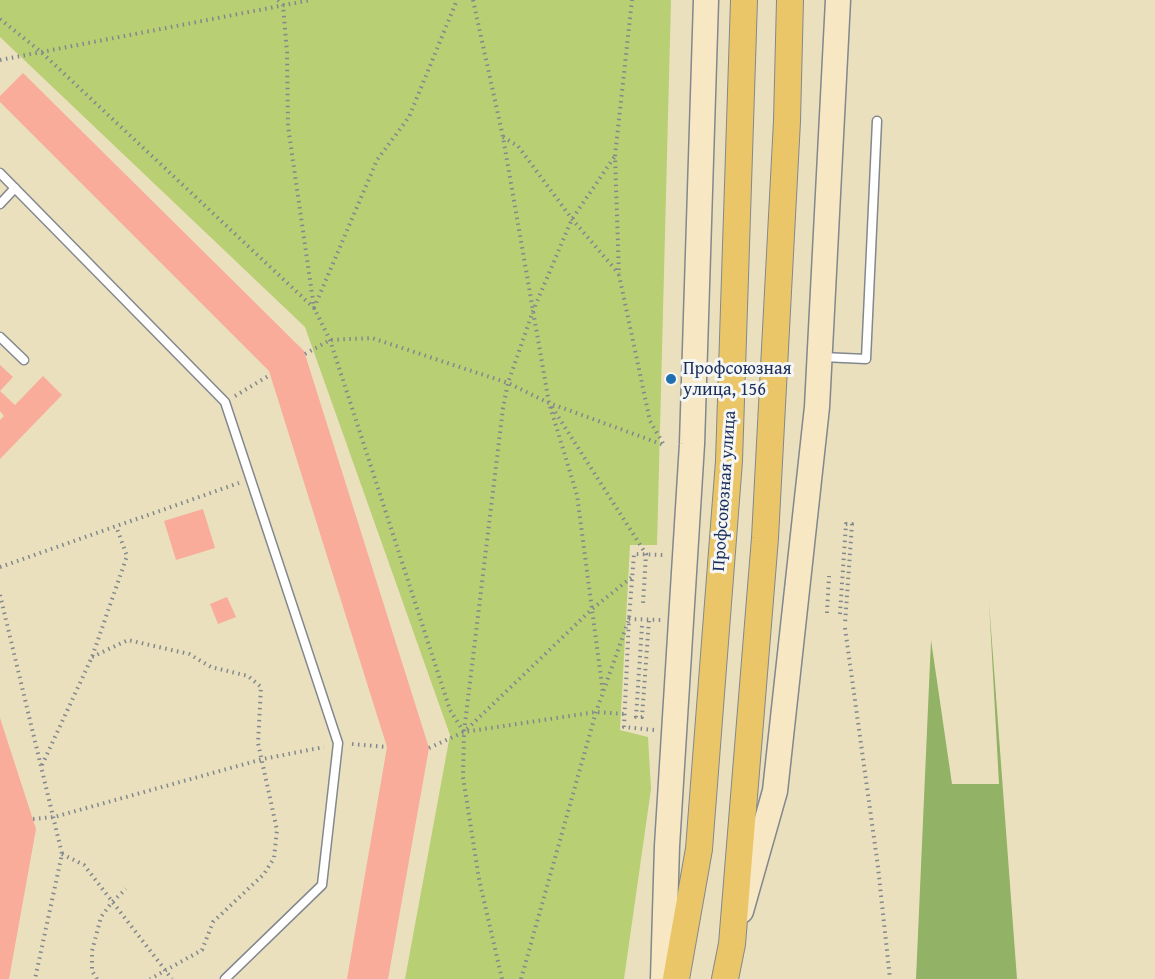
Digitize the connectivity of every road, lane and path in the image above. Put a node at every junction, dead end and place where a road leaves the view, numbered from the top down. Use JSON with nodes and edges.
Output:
{"nodes":[{"id":1,"x":278,"y":0,"type":"edge"},
{"id":2,"x":311,"y":0,"type":"edge"},
{"id":3,"x":457,"y":0,"type":"edge"},
{"id":4,"x":473,"y":0,"type":"edge"},
{"id":5,"x":632,"y":0,"type":"edge"},
{"id":6,"x":706,"y":0,"type":"edge"},
{"id":7,"x":744,"y":0,"type":"edge"},
{"id":8,"x":790,"y":0,"type":"edge"},
{"id":9,"x":838,"y":0,"type":"edge"},
{"id":10,"x":283,"y":5,"type":"junction"},
{"id":11,"x":0,"y":19,"type":"edge"},
{"id":12,"x":40,"y":51,"type":"junction"},
{"id":13,"x":0,"y":60,"type":"edge"},
{"id":14,"x":877,"y":121,"type":"dead end"},
{"id":15,"x":503,"y":137,"type":"junction"},
{"id":16,"x":615,"y":156,"type":"junction"},
{"id":17,"x":0,"y":173,"type":"edge"},
{"id":18,"x":15,"y":188,"type":"junction"},
{"id":19,"x":0,"y":204,"type":"edge"},
{"id":20,"x":572,"y":219,"type":"junction"},
{"id":21,"x":619,"y":275,"type":"junction"},
{"id":22,"x":314,"y":308,"type":"junction"},
{"id":23,"x":533,"y":311,"type":"junction"},
{"id":24,"x":0,"y":337,"type":"edge"},
{"id":25,"x":330,"y":340,"type":"junction"},
{"id":26,"x":305,"y":354,"type":"dead end"},
{"id":27,"x":820,"y":357,"type":"junction"},
{"id":28,"x":24,"y":360,"type":"dead end"},
{"id":29,"x":270,"y":375,"type":"dead end"},
{"id":30,"x":508,"y":383,"type":"junction"},
{"id":31,"x":225,"y":402,"type":"junction"},
{"id":32,"x":549,"y":403,"type":"junction"},
{"id":33,"x":251,"y":478,"type":"junction"},
{"id":34,"x":117,"y":526,"type":"junction"},
{"id":35,"x":646,"y":554,"type":"junction"},
{"id":36,"x":663,"y":555,"type":"dead end"},
{"id":37,"x":0,"y":567,"type":"edge"},
{"id":38,"x":632,"y":576,"type":"junction"},
{"id":39,"x":829,"y":576,"type":"dead end"},
{"id":40,"x":0,"y":595,"type":"edge"},
{"id":41,"x":643,"y":604,"type":"dead end"},
{"id":42,"x":592,"y":609,"type":"junction"},
{"id":43,"x":826,"y":613,"type":"dead end"},
{"id":44,"x":840,"y":614,"type":"dead end"},
{"id":45,"x":629,"y":619,"type":"junction"},
{"id":46,"x":649,"y":620,"type":"junction"},
{"id":47,"x":661,"y":621,"type":"dead end"},
{"id":48,"x":642,"y":626,"type":"dead end"},
{"id":49,"x":92,"y":657,"type":"junction"},
{"id":50,"x":603,"y":693,"type":"junction"},
{"id":51,"x":596,"y":712,"type":"junction"},
{"id":52,"x":625,"y":714,"type":"junction"},
{"id":53,"x":658,"y":730,"type":"dead end"},
{"id":54,"x":464,"y":732,"type":"junction"},
{"id":55,"x":338,"y":744,"type":"junction"},
{"id":56,"x":387,"y":747,"type":"dead end"},
{"id":57,"x":429,"y":748,"type":"dead end"},
{"id":58,"x":263,"y":759,"type":"junction"},
{"id":59,"x":41,"y":766,"type":"junction"},
{"id":60,"x":54,"y":817,"type":"junction"},
{"id":61,"x":33,"y":819,"type":"dead end"},
{"id":62,"x":62,"y":854,"type":"junction"},
{"id":63,"x":126,"y":889,"type":"dead end"},
{"id":64,"x":112,"y":902,"type":"junction"},
{"id":65,"x":732,"y":944,"type":"junction"},
{"id":66,"x":165,"y":970,"type":"junction"},
{"id":67,"x":35,"y":979,"type":"edge"},
{"id":68,"x":97,"y":979,"type":"edge"},
{"id":69,"x":150,"y":979,"type":"edge"},
{"id":70,"x":172,"y":979,"type":"edge"},
{"id":71,"x":225,"y":979,"type":"edge"},
{"id":72,"x":502,"y":979,"type":"edge"},
{"id":73,"x":521,"y":979,"type":"edge"},
{"id":74,"x":663,"y":979,"type":"edge"},
{"id":75,"x":676,"y":979,"type":"edge"},
{"id":76,"x":725,"y":979,"type":"edge"},
{"id":77,"x":890,"y":979,"type":"edge"}],
"edges":[{"from":1,"to":10,"type":"path"},
{"from":2,"to":10,"type":"path"},
{"from":3,"to":22,"type":"path"},
{"from":4,"to":15,"type":"path"},
{"from":5,"to":16,"type":"path"},
{"from":6,"to":74,"type":"main road","name":"Профсоюзная улица"},
{"from":7,"to":75,"type":"main road","name":"Профсоюзная улица"},
{"from":8,"to":65,"type":"main road"},
{"from":9,"to":27,"type":"main road"},
{"from":10,"to":12,"type":"path"},
{"from":10,"to":22,"type":"path"},
{"from":11,"to":12,"type":"path"},
{"from":12,"to":13,"type":"path"},
{"from":12,"to":22,"type":"path"},
{"from":14,"to":27,"type":"lane"},
{"from":15,"to":20,"type":"path"},
{"from":15,"to":23,"type":"path"},
{"from":16,"to":20,"type":"path"},
{"from":16,"to":21,"type":"path"},
{"from":17,"to":18,"type":"lane"},
{"from":18,"to":19,"type":"lane"},
{"from":18,"to":31,"type":"lane"},
{"from":20,"to":21,"type":"path"},
{"from":20,"to":23,"type":"path"},
{"from":21,"to":32,"type":"path"},
{"from":22,"to":25,"type":"path"},
{"from":23,"to":30,"type":"path"},
{"from":23,"to":32,"type":"path"},
{"from":24,"to":28,"type":"lane"},
{"from":25,"to":26,"type":"path"},
{"from":25,"to":30,"type":"path"},
{"from":25,"to":54,"type":"path"},
{"from":27,"to":65,"type":"main road"},
{"from":29,"to":31,"type":"path"},
{"from":30,"to":32,"type":"path"},
{"from":30,"to":54,"type":"path"},
{"from":31,"to":33,"type":"lane"},
{"from":32,"to":35,"type":"path"},
{"from":32,"to":42,"type":"path"},
{"from":33,"to":34,"type":"path"},
{"from":33,"to":55,"type":"lane"},
{"from":34,"to":37,"type":"path"},
{"from":34,"to":49,"type":"path"},
{"from":35,"to":36,"type":"path"},
{"from":35,"to":38,"type":"path"},
{"from":35,"to":41,"type":"path"},
{"from":38,"to":42,"type":"path"},
{"from":38,"to":45,"type":"path"},
{"from":39,"to":43,"type":"path"},
{"from":40,"to":59,"type":"path"},
{"from":42,"to":50,"type":"path"},
{"from":42,"to":54,"type":"path"},
{"from":44,"to":77,"type":"path"},
{"from":45,"to":46,"type":"path"},
{"from":45,"to":50,"type":"path"},
{"from":45,"to":52,"type":"path"},
{"from":46,"to":47,"type":"path"},
{"from":46,"to":48,"type":"path"},
{"from":49,"to":58,"type":"path"},
{"from":49,"to":59,"type":"path"},
{"from":50,"to":51,"type":"path"},
{"from":51,"to":52,"type":"path"},
{"from":51,"to":54,"type":"path"},
{"from":51,"to":73,"type":"path"},
{"from":52,"to":53,"type":"path"},
{"from":54,"to":57,"type":"path"},
{"from":54,"to":72,"type":"path"},
{"from":55,"to":56,"type":"path"},
{"from":55,"to":58,"type":"path"},
{"from":55,"to":71,"type":"lane"},
{"from":58,"to":60,"type":"path"},
{"from":58,"to":66,"type":"path"},
{"from":59,"to":60,"type":"path"},
{"from":60,"to":61,"type":"path"},
{"from":60,"to":62,"type":"path"},
{"from":62,"to":64,"type":"path"},
{"from":62,"to":67,"type":"path"},
{"from":63,"to":64,"type":"path"},
{"from":64,"to":66,"type":"path"},
{"from":64,"to":68,"type":"path"},
{"from":65,"to":76,"type":"main road"},
{"from":66,"to":69,"type":"path"},
{"from":66,"to":70,"type":"path"}]}
